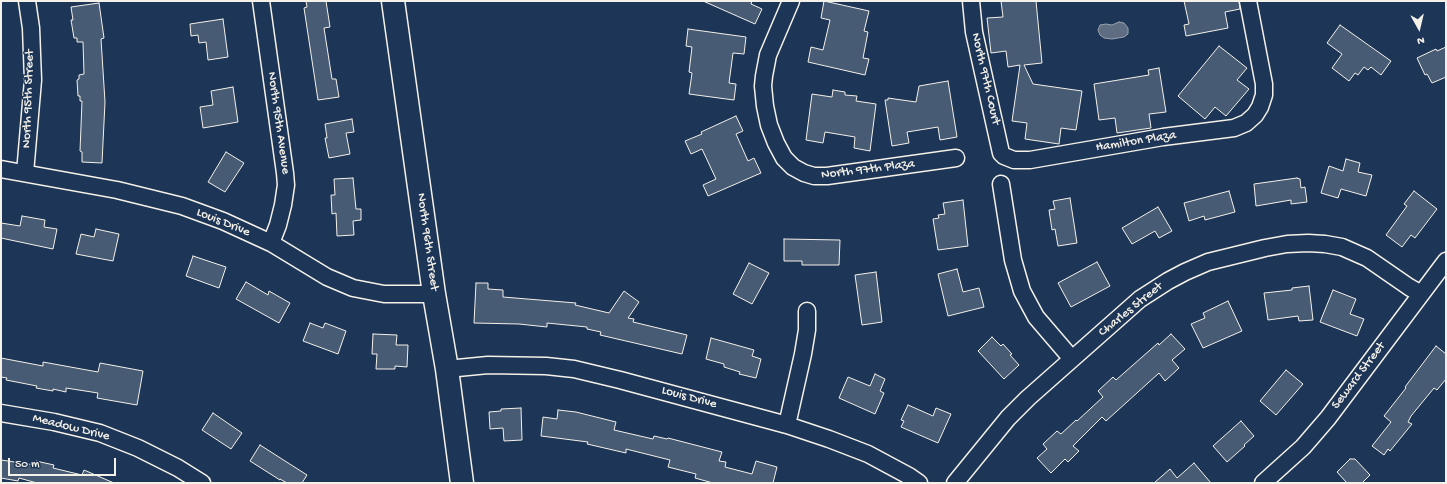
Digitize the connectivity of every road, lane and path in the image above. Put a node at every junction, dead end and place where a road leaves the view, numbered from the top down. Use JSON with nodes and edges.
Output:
{"nodes":[{"id":1,"x":27,"y":1,"type":"edge"},
{"id":2,"x":261,"y":1,"type":"edge"},
{"id":3,"x":393,"y":1,"type":"edge"},
{"id":4,"x":792,"y":1,"type":"edge"},
{"id":5,"x":971,"y":1,"type":"edge"},
{"id":6,"x":1248,"y":1,"type":"edge"},
{"id":7,"x":1004,"y":156,"type":"joint"},
{"id":8,"x":956,"y":158,"type":"dead end"},
{"id":9,"x":1,"y":169,"type":"edge"},
{"id":10,"x":26,"y":173,"type":"junction"},
{"id":11,"x":1001,"y":184,"type":"dead end"},
{"id":12,"x":271,"y":243,"type":"junction"},
{"id":13,"x":1446,"y":261,"type":"edge"},
{"id":14,"x":434,"y":294,"type":"junction"},
{"id":15,"x":1421,"y":294,"type":"junction"},
{"id":16,"x":807,"y":311,"type":"dead end"},
{"id":17,"x":1072,"y":359,"type":"junction"},
{"id":18,"x":447,"y":369,"type":"junction"},
{"id":19,"x":1,"y":412,"type":"edge"},
{"id":20,"x":787,"y":425,"type":"junction"},
{"id":21,"x":202,"y":483,"type":"edge"},
{"id":22,"x":462,"y":483,"type":"edge"},
{"id":23,"x":919,"y":483,"type":"edge"},
{"id":24,"x":955,"y":483,"type":"edge"},
{"id":25,"x":1263,"y":483,"type":"edge"}],
"edges":[{"from":1,"to":10,"type":"street","name":"North 95th Street"},
{"from":2,"to":12,"type":"street","name":"North 95th Avenue"},
{"from":3,"to":14,"type":"street","name":"North 96th Street"},
{"from":4,"to":8,"type":"street","name":"North 97th Plaza"},
{"from":5,"to":7,"type":"street","name":"North 97th Court"},
{"from":6,"to":7,"type":"street","name":"Hamilton Plaza"},
{"from":9,"to":10,"type":"street","name":"Louis Drive"},
{"from":10,"to":12,"type":"street","name":"Louis Drive"},
{"from":11,"to":17,"type":"street"},
{"from":12,"to":14,"type":"street","name":"Louis Drive"},
{"from":13,"to":15,"type":"street","name":"Seward Street"},
{"from":14,"to":18,"type":"street","name":"North 96th Street"},
{"from":15,"to":17,"type":"street","name":"Charles Street"},
{"from":15,"to":25,"type":"street","name":"Seward Street"},
{"from":16,"to":20,"type":"street"},
{"from":17,"to":24,"type":"street","name":"Charles Street"},
{"from":18,"to":20,"type":"street","name":"Louis Drive"},
{"from":18,"to":22,"type":"street","name":"North 96th Street"},
{"from":19,"to":21,"type":"street","name":"Meadow Drive"},
{"from":20,"to":23,"type":"street","name":"Louis Drive"}]}
